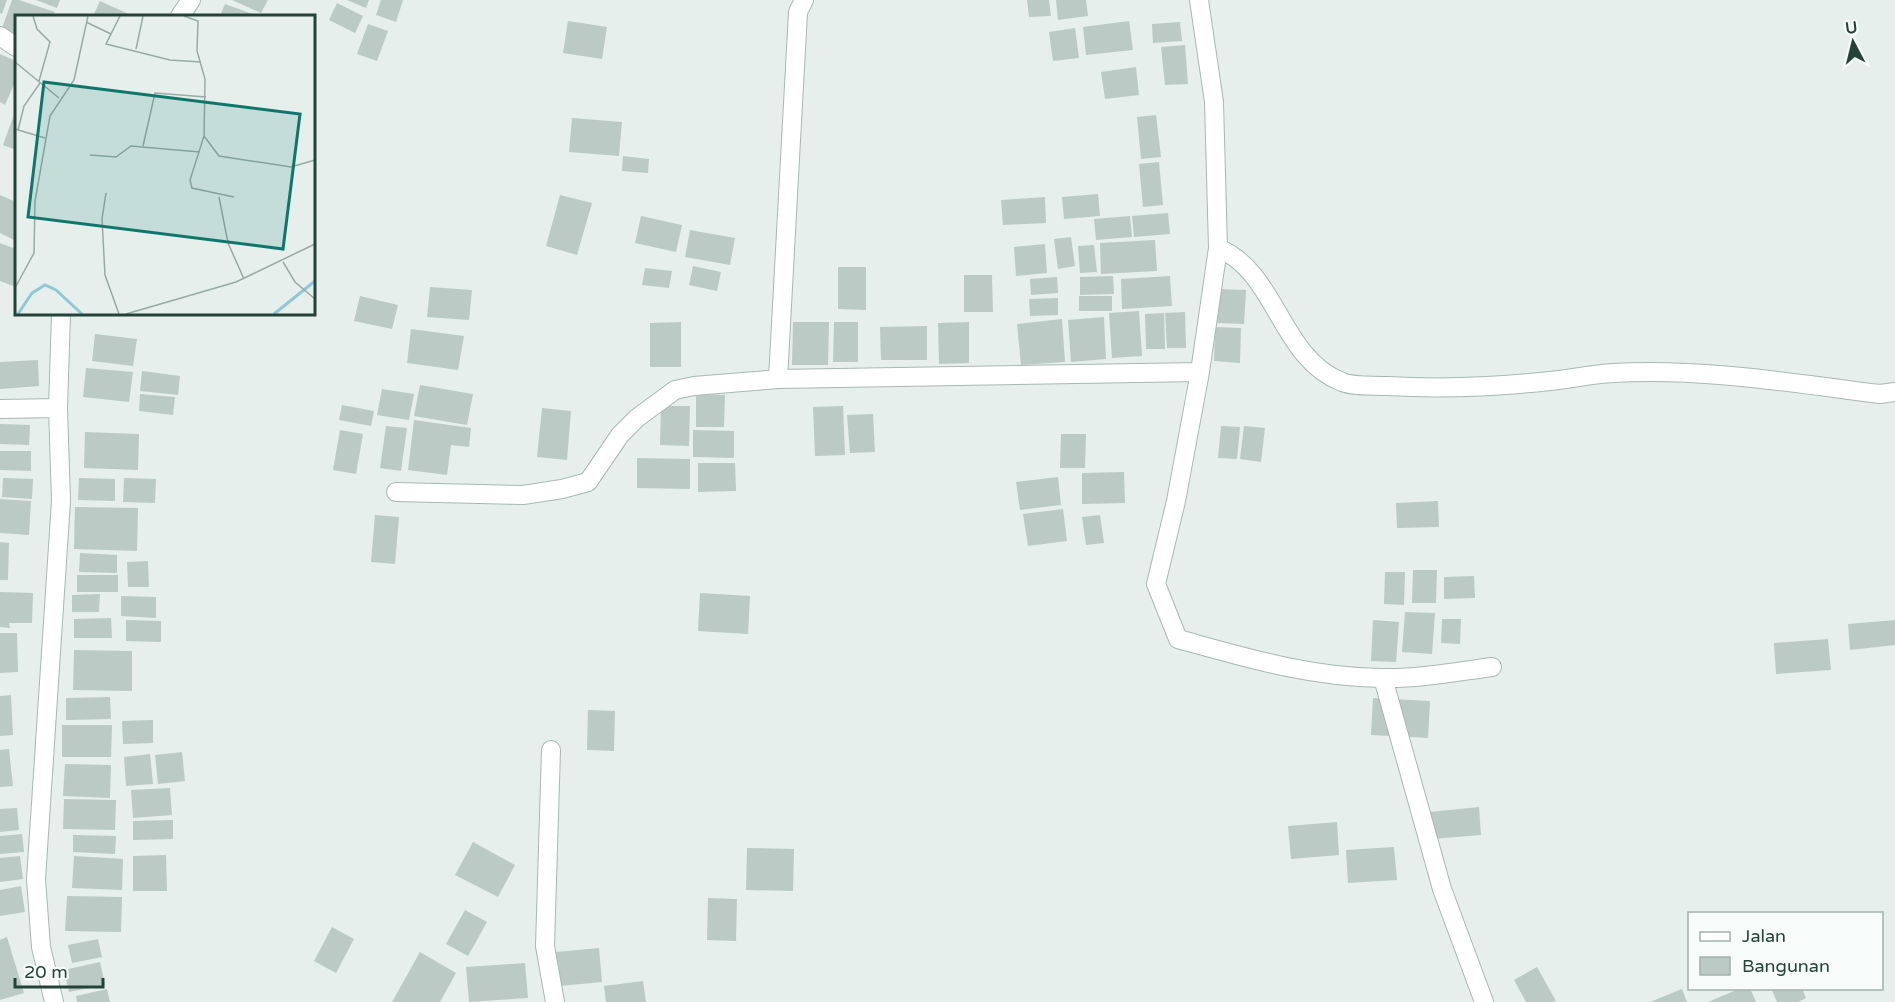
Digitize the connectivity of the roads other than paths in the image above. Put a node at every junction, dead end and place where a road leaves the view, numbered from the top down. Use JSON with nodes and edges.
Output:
{"nodes":[{"id":1,"x":190,"y":0,"type":"edge"},
{"id":2,"x":804,"y":0,"type":"edge"},
{"id":3,"x":1199,"y":0,"type":"edge"},
{"id":4,"x":181,"y":15,"type":"edge"},
{"id":5,"x":0,"y":36,"type":"edge"},
{"id":6,"x":15,"y":46,"type":"edge"},
{"id":7,"x":1218,"y":249,"type":"junction"},
{"id":8,"x":61,"y":315,"type":"edge"},
{"id":9,"x":1200,"y":372,"type":"junction"},
{"id":10,"x":778,"y":380,"type":"junction"},
{"id":11,"x":1895,"y":392,"type":"edge"},
{"id":12,"x":58,"y":408,"type":"junction"},
{"id":13,"x":0,"y":409,"type":"edge"},
{"id":14,"x":396,"y":492,"type":"dead end"},
{"id":15,"x":1492,"y":667,"type":"dead end"},
{"id":16,"x":1383,"y":678,"type":"junction"},
{"id":17,"x":551,"y":750,"type":"dead end"},
{"id":18,"x":54,"y":1002,"type":"edge"},
{"id":19,"x":555,"y":1002,"type":"edge"},
{"id":20,"x":1484,"y":1002,"type":"edge"}],
"edges":[{"from":1,"to":4,"type":"street"},
{"from":2,"to":10,"type":"street"},
{"from":3,"to":7,"type":"street"},
{"from":5,"to":6,"type":"street"},
{"from":7,"to":9,"type":"street"},
{"from":7,"to":11,"type":"street"},
{"from":8,"to":12,"type":"street"},
{"from":9,"to":10,"type":"street"},
{"from":9,"to":16,"type":"street"},
{"from":10,"to":14,"type":"street"},
{"from":12,"to":13,"type":"street"},
{"from":12,"to":18,"type":"street"},
{"from":15,"to":16,"type":"street"},
{"from":16,"to":20,"type":"street"},
{"from":17,"to":19,"type":"street"}]}
